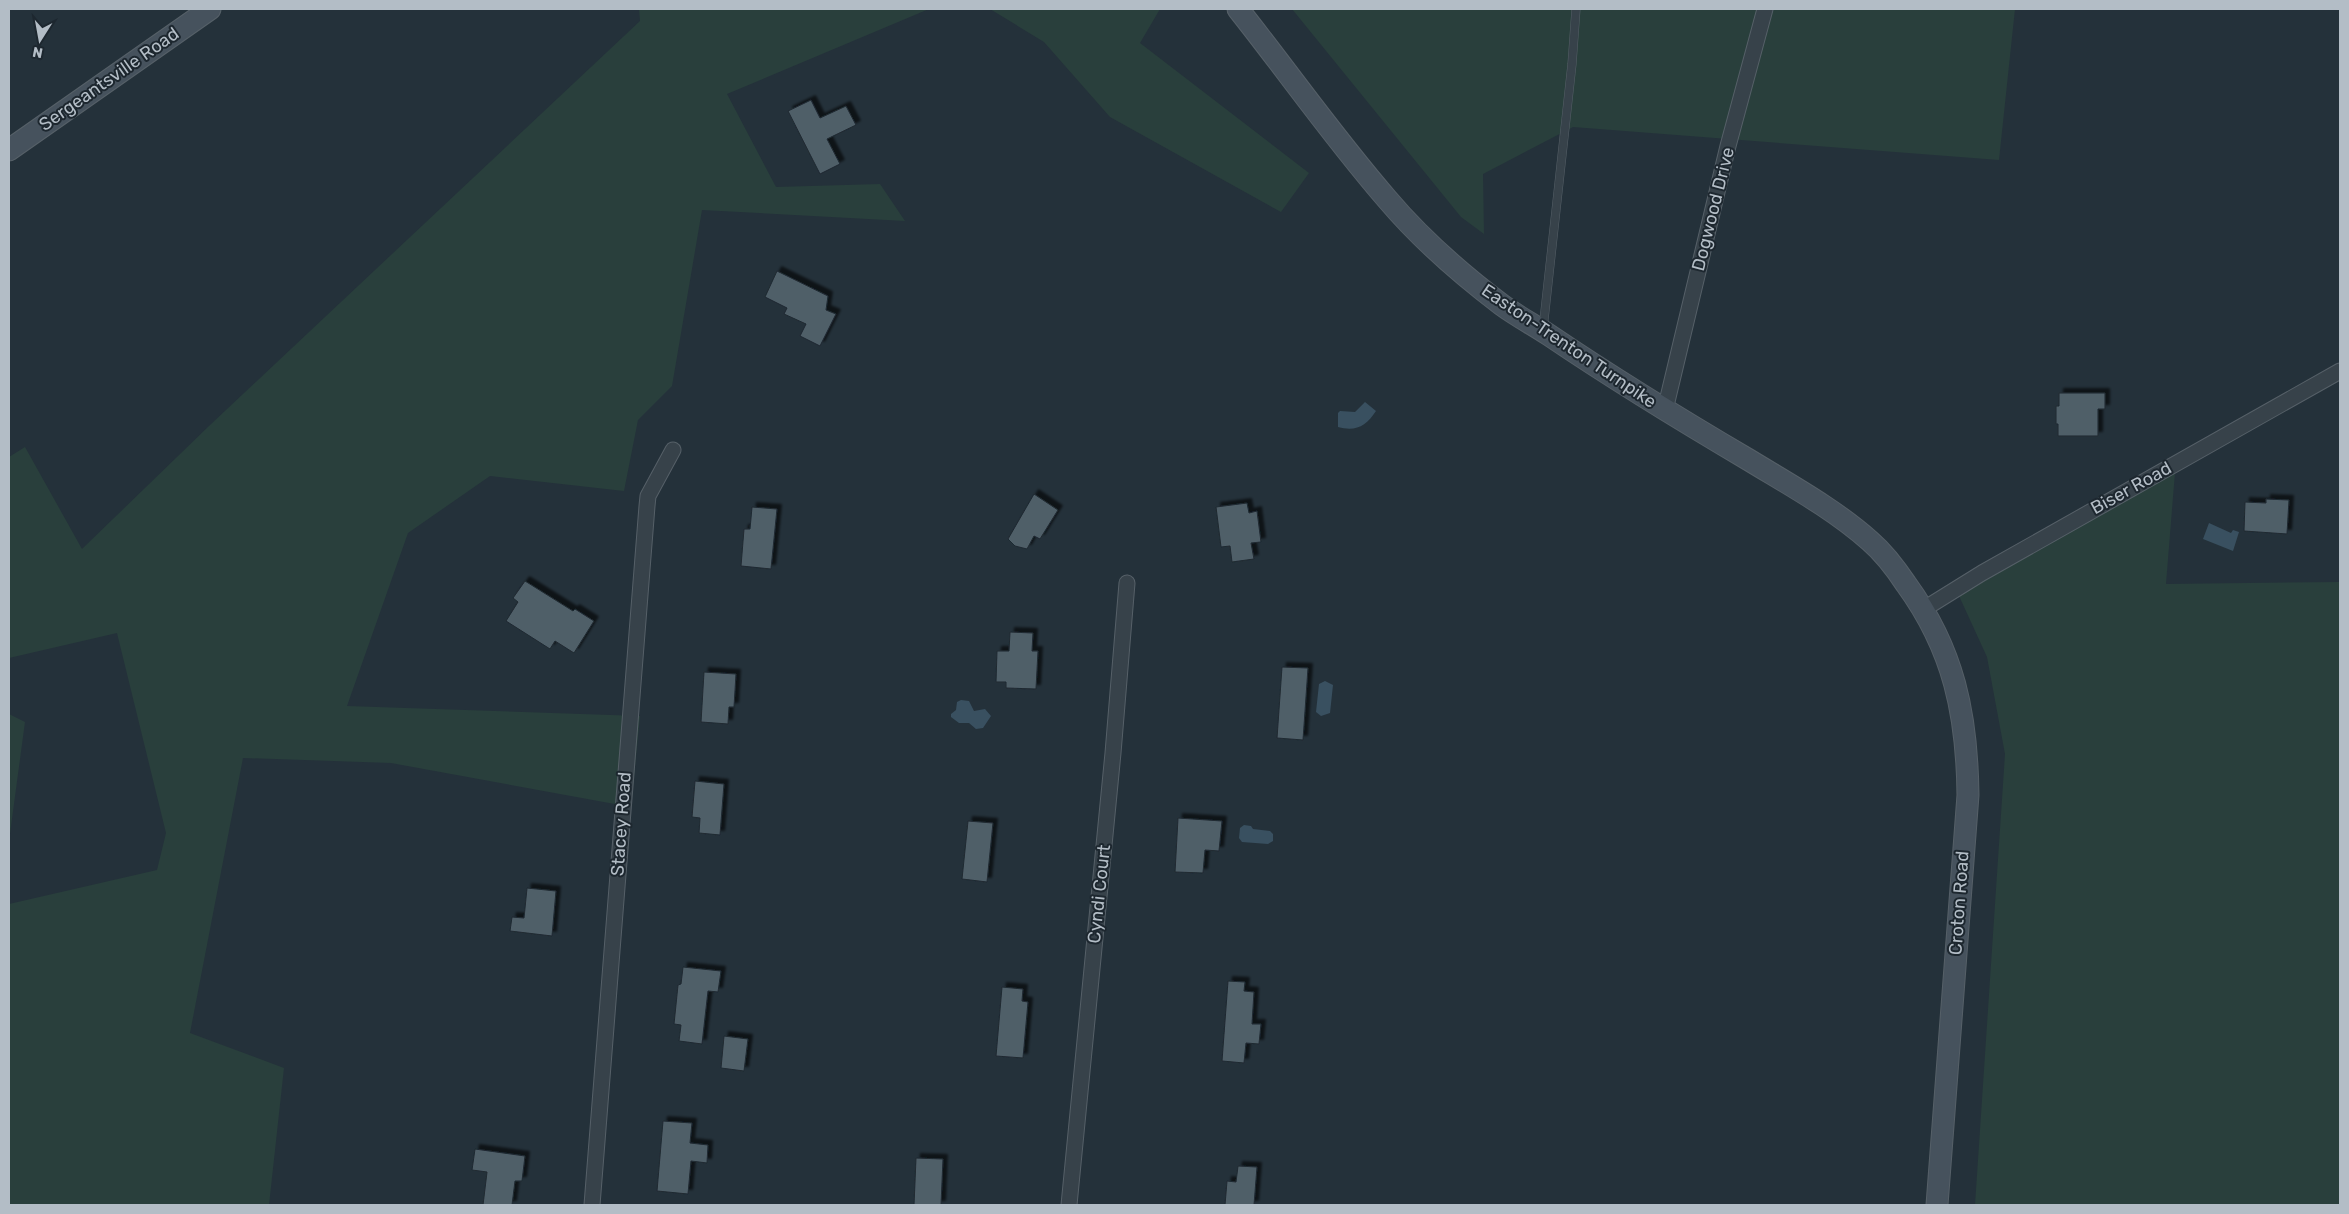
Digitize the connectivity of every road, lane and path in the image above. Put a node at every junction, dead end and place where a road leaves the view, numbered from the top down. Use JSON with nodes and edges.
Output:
{"nodes":[{"id":1,"x":210,"y":9,"type":"edge"},
{"id":2,"x":1238,"y":9,"type":"edge"},
{"id":3,"x":1576,"y":9,"type":"edge"},
{"id":4,"x":1765,"y":9,"type":"edge"},
{"id":5,"x":9,"y":150,"type":"edge"},
{"id":6,"x":1542,"y":331,"type":"junction"},
{"id":7,"x":2340,"y":371,"type":"edge"},
{"id":8,"x":1666,"y":410,"type":"junction"},
{"id":9,"x":673,"y":450,"type":"dead end"},
{"id":10,"x":1127,"y":583,"type":"dead end"},
{"id":11,"x":1924,"y":609,"type":"junction"},
{"id":12,"x":592,"y":1205,"type":"edge"},
{"id":13,"x":1069,"y":1205,"type":"edge"},
{"id":14,"x":1938,"y":1205,"type":"edge"}],
"edges":[{"from":1,"to":5,"type":"main road","name":"Sergeantsville Road"},
{"from":2,"to":6,"type":"main road","name":"Easton-Trenton Turnpike"},
{"from":3,"to":6,"type":"lane"},
{"from":4,"to":8,"type":"street","name":"Dogwood Drive"},
{"from":6,"to":8,"type":"main road","name":"Easton-Trenton Turnpike"},
{"from":7,"to":11,"type":"street","name":"Biser Road"},
{"from":8,"to":11,"type":"main road","name":"Easton-Trenton Turnpike"},
{"from":9,"to":12,"type":"street","name":"Stacey Road"},
{"from":10,"to":13,"type":"street","name":"Cyndi Court"},
{"from":11,"to":14,"type":"main road","name":"Croton Road"}]}
